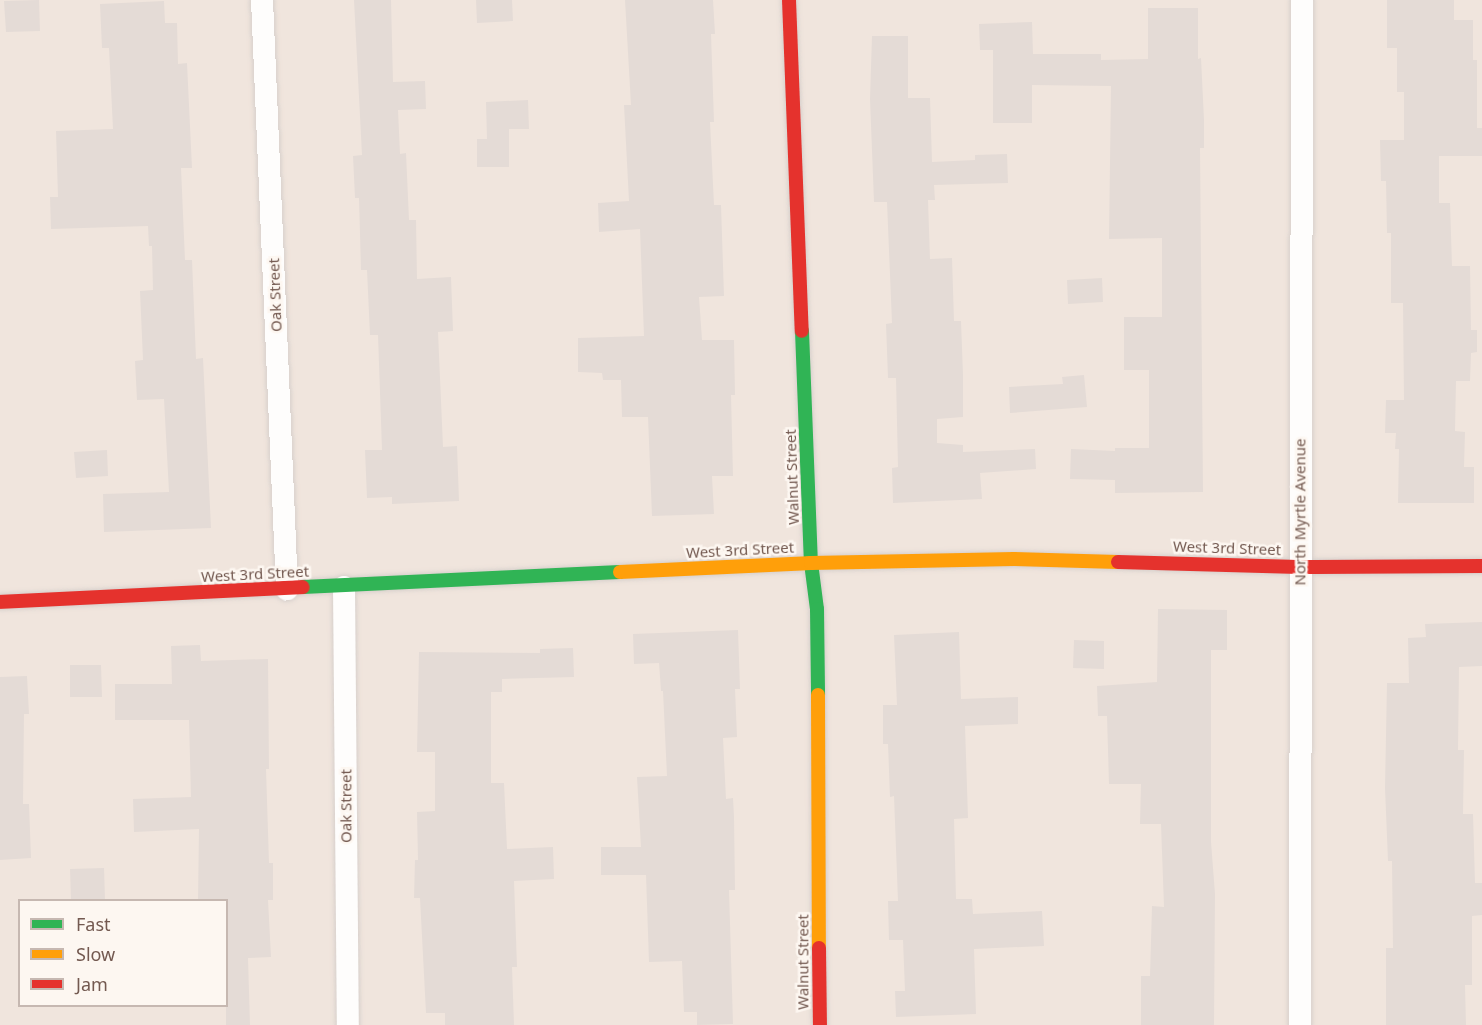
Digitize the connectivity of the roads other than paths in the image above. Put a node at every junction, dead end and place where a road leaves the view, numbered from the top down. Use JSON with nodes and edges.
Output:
{"nodes":[{"id":1,"x":262,"y":0,"type":"edge"},
{"id":2,"x":789,"y":0,"type":"edge"},
{"id":3,"x":1302,"y":0,"type":"edge"},
{"id":4,"x":812,"y":563,"type":"junction"},
{"id":5,"x":1482,"y":566,"type":"edge"},
{"id":6,"x":1299,"y":567,"type":"junction"},
{"id":7,"x":344,"y":587,"type":"junction"},
{"id":8,"x":287,"y":589,"type":"junction"},
{"id":9,"x":0,"y":602,"type":"edge"},
{"id":10,"x":348,"y":1025,"type":"edge"},
{"id":11,"x":820,"y":1025,"type":"edge"},
{"id":12,"x":1300,"y":1025,"type":"edge"}],
"edges":[{"from":1,"to":8,"type":"street","name":"Oak Street"},
{"from":2,"to":4,"type":"street","name":"Walnut Street"},
{"from":3,"to":6,"type":"street","name":"North Myrtle Avenue"},
{"from":4,"to":6,"type":"street","name":"West 3rd Street"},
{"from":4,"to":7,"type":"street","name":"West 3rd Street"},
{"from":4,"to":11,"type":"street","name":"Walnut Street"},
{"from":5,"to":6,"type":"street","name":"West 3rd Street"},
{"from":6,"to":12,"type":"street","name":"North Myrtle Avenue"},
{"from":7,"to":8,"type":"street","name":"West 3rd Street"},
{"from":7,"to":10,"type":"street","name":"Oak Street"},
{"from":8,"to":9,"type":"street","name":"West 3rd Street"}]}
